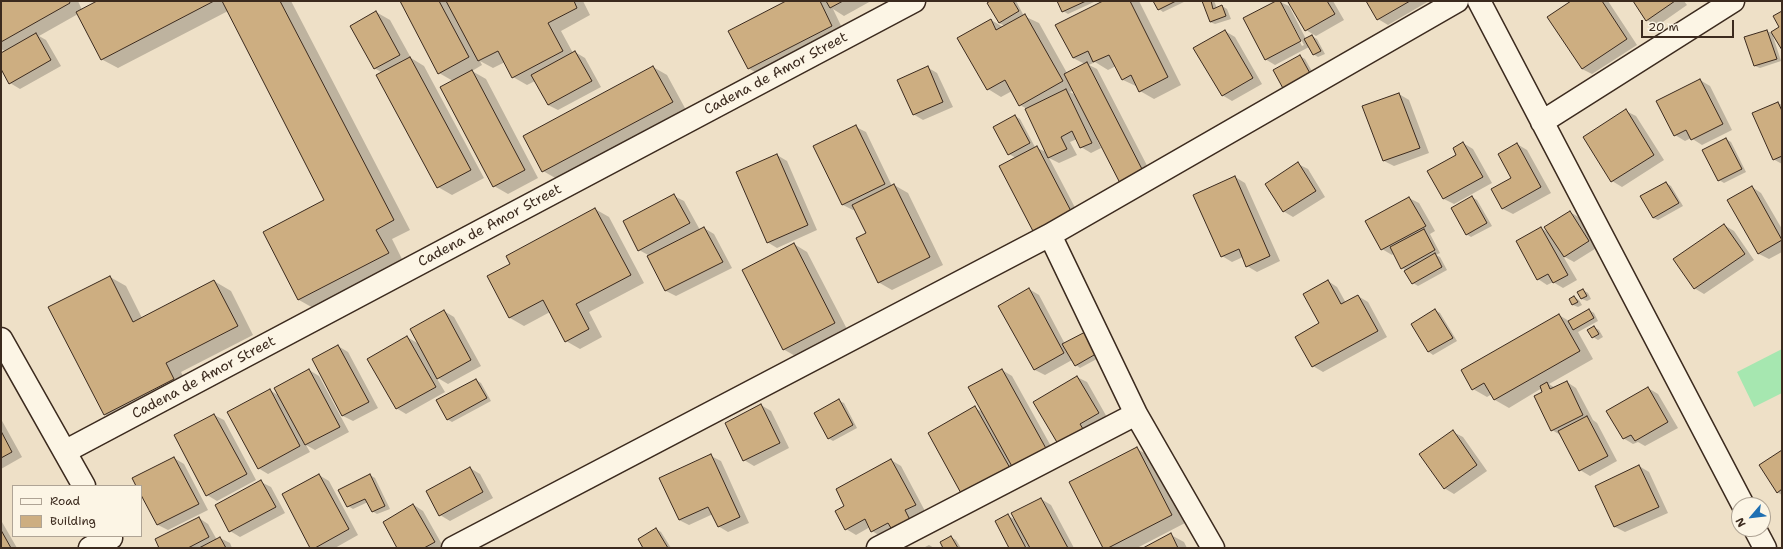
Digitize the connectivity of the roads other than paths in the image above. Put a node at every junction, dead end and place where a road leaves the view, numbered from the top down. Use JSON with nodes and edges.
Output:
{"nodes":[{"id":1,"x":914,"y":1,"type":"edge"},
{"id":2,"x":1479,"y":1,"type":"edge"},
{"id":3,"x":1733,"y":1,"type":"edge"},
{"id":4,"x":1453,"y":2,"type":"edge"},
{"id":5,"x":1542,"y":122,"type":"junction"},
{"id":6,"x":1050,"y":235,"type":"junction"},
{"id":7,"x":1,"y":339,"type":"edge"},
{"id":8,"x":1136,"y":414,"type":"junction"},
{"id":9,"x":66,"y":451,"type":"junction"},
{"id":10,"x":83,"y":485,"type":"edge"},
{"id":11,"x":1739,"y":497,"type":"edge"},
{"id":12,"x":1759,"y":537,"type":"edge"},
{"id":13,"x":112,"y":541,"type":"edge"},
{"id":14,"x":90,"y":548,"type":"edge"},
{"id":15,"x":453,"y":548,"type":"edge"},
{"id":16,"x":878,"y":548,"type":"edge"},
{"id":17,"x":1213,"y":548,"type":"edge"},
{"id":18,"x":1765,"y":548,"type":"edge"}],
"edges":[{"from":1,"to":9,"type":"street","name":"Cadena de Amor Street"},
{"from":2,"to":5,"type":"street"},
{"from":3,"to":5,"type":"street"},
{"from":4,"to":6,"type":"street"},
{"from":5,"to":11,"type":"street"},
{"from":6,"to":8,"type":"street"},
{"from":6,"to":15,"type":"street"},
{"from":7,"to":9,"type":"street"},
{"from":8,"to":16,"type":"street"},
{"from":8,"to":17,"type":"street"},
{"from":9,"to":10,"type":"street"},
{"from":12,"to":18,"type":"street"},
{"from":13,"to":14,"type":"street"}]}
